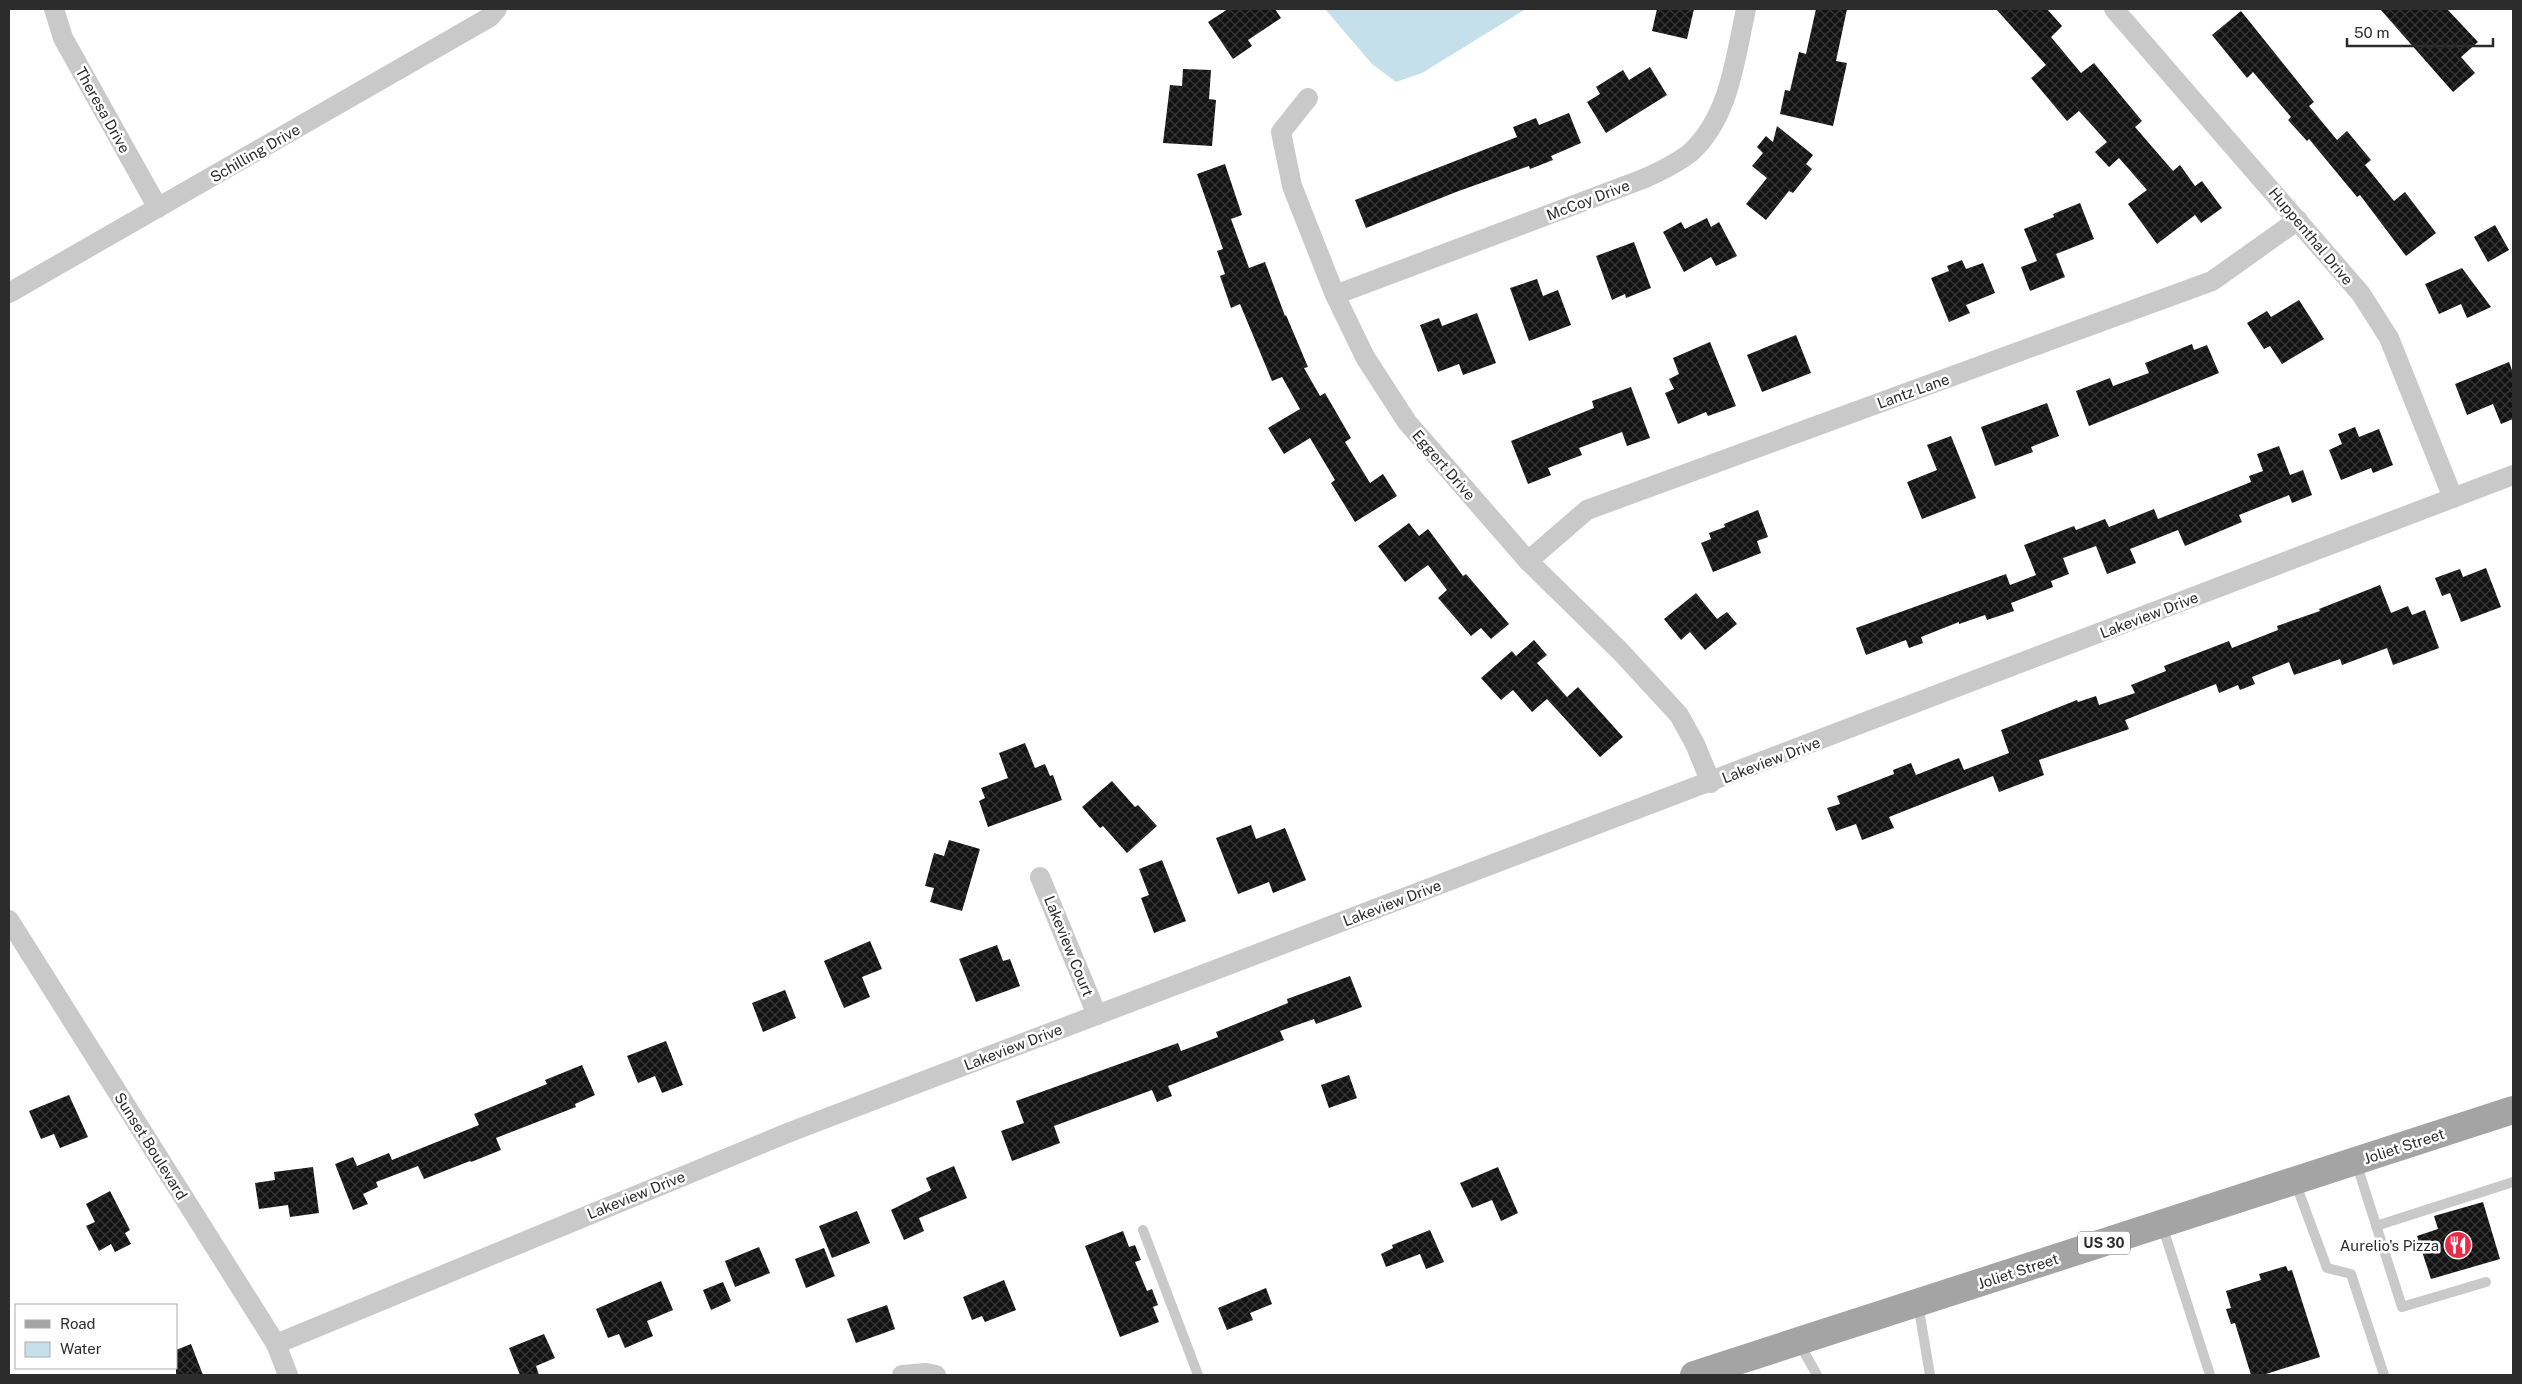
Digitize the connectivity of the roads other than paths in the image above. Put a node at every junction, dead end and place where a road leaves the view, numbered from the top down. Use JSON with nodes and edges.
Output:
{"nodes":[{"id":1,"x":54,"y":9,"type":"edge"},
{"id":2,"x":1746,"y":9,"type":"edge"},
{"id":3,"x":2114,"y":9,"type":"edge"},
{"id":4,"x":491,"y":11,"type":"edge"},
{"id":5,"x":1308,"y":98,"type":"dead end"},
{"id":6,"x":158,"y":208,"type":"junction"},
{"id":7,"x":2298,"y":220,"type":"junction"},
{"id":8,"x":9,"y":293,"type":"edge"},
{"id":9,"x":1335,"y":295,"type":"junction"},
{"id":10,"x":2513,"y":475,"type":"edge"},
{"id":11,"x":2452,"y":498,"type":"junction"},
{"id":12,"x":1528,"y":561,"type":"junction"},
{"id":13,"x":1711,"y":783,"type":"junction"},
{"id":14,"x":1040,"y":877,"type":"dead end"},
{"id":15,"x":9,"y":920,"type":"edge"},
{"id":16,"x":1097,"y":1015,"type":"junction"},
{"id":17,"x":2513,"y":1110,"type":"edge"},
{"id":18,"x":2356,"y":1161,"type":"junction"},
{"id":19,"x":2295,"y":1181,"type":"junction"},
{"id":20,"x":2513,"y":1182,"type":"edge"},
{"id":21,"x":2162,"y":1224,"type":"junction"},
{"id":22,"x":2376,"y":1226,"type":"junction"},
{"id":23,"x":1142,"y":1230,"type":"dead end"},
{"id":24,"x":2486,"y":1282,"type":"dead end"},
{"id":25,"x":1918,"y":1303,"type":"junction"},
{"id":26,"x":1798,"y":1342,"type":"junction"},
{"id":27,"x":276,"y":1344,"type":"junction"},
{"id":28,"x":1700,"y":1374,"type":"edge"},
{"id":29,"x":288,"y":1375,"type":"edge"},
{"id":30,"x":902,"y":1375,"type":"edge"},
{"id":31,"x":936,"y":1375,"type":"edge"},
{"id":32,"x":1198,"y":1375,"type":"edge"},
{"id":33,"x":1817,"y":1375,"type":"edge"},
{"id":34,"x":1930,"y":1375,"type":"edge"},
{"id":35,"x":2210,"y":1375,"type":"edge"},
{"id":36,"x":2384,"y":1375,"type":"edge"}],
"edges":[{"from":1,"to":6,"type":"street","name":"Theresa Drive"},
{"from":2,"to":9,"type":"street","name":"McCoy Drive"},
{"from":3,"to":7,"type":"street","name":"Huppenthal Drive"},
{"from":4,"to":6,"type":"street","name":"Schilling Drive"},
{"from":5,"to":9,"type":"street","name":"Eggert Drive"},
{"from":6,"to":8,"type":"street","name":"Schilling Drive"},
{"from":7,"to":11,"type":"street","name":"Huppenthal Drive"},
{"from":7,"to":12,"type":"street","name":"Lantz Lane"},
{"from":9,"to":12,"type":"street","name":"Eggert Drive"},
{"from":10,"to":11,"type":"street","name":"Lakeview Drive"},
{"from":11,"to":13,"type":"street","name":"Lakeview Drive"},
{"from":12,"to":13,"type":"street","name":"Eggert Drive"},
{"from":13,"to":16,"type":"street","name":"Lakeview Drive"},
{"from":14,"to":16,"type":"street","name":"Lakeview Court"},
{"from":15,"to":27,"type":"street","name":"Sunset Boulevard"},
{"from":16,"to":27,"type":"street","name":"Lakeview Drive"},
{"from":17,"to":18,"type":"main road","name":"Joliet Street","number":"US 30"},
{"from":18,"to":19,"type":"main road","name":"Joliet Street","number":"US 30"},
{"from":18,"to":22,"type":"lane"},
{"from":19,"to":21,"type":"main road","name":"Joliet Street","number":"US 30"},
{"from":19,"to":36,"type":"lane"},
{"from":20,"to":22,"type":"lane"},
{"from":21,"to":25,"type":"main road","name":"Joliet Street","number":"US 30"},
{"from":21,"to":35,"type":"lane"},
{"from":22,"to":24,"type":"lane"},
{"from":23,"to":32,"type":"lane"},
{"from":25,"to":26,"type":"main road","name":"Joliet Street","number":"US 30"},
{"from":25,"to":34,"type":"lane"},
{"from":26,"to":28,"type":"main road","name":"Joliet Street","number":"US 30"},
{"from":26,"to":33,"type":"lane"},
{"from":27,"to":29,"type":"street","name":"Sunset Boulevard"},
{"from":30,"to":31,"type":"street"}]}
